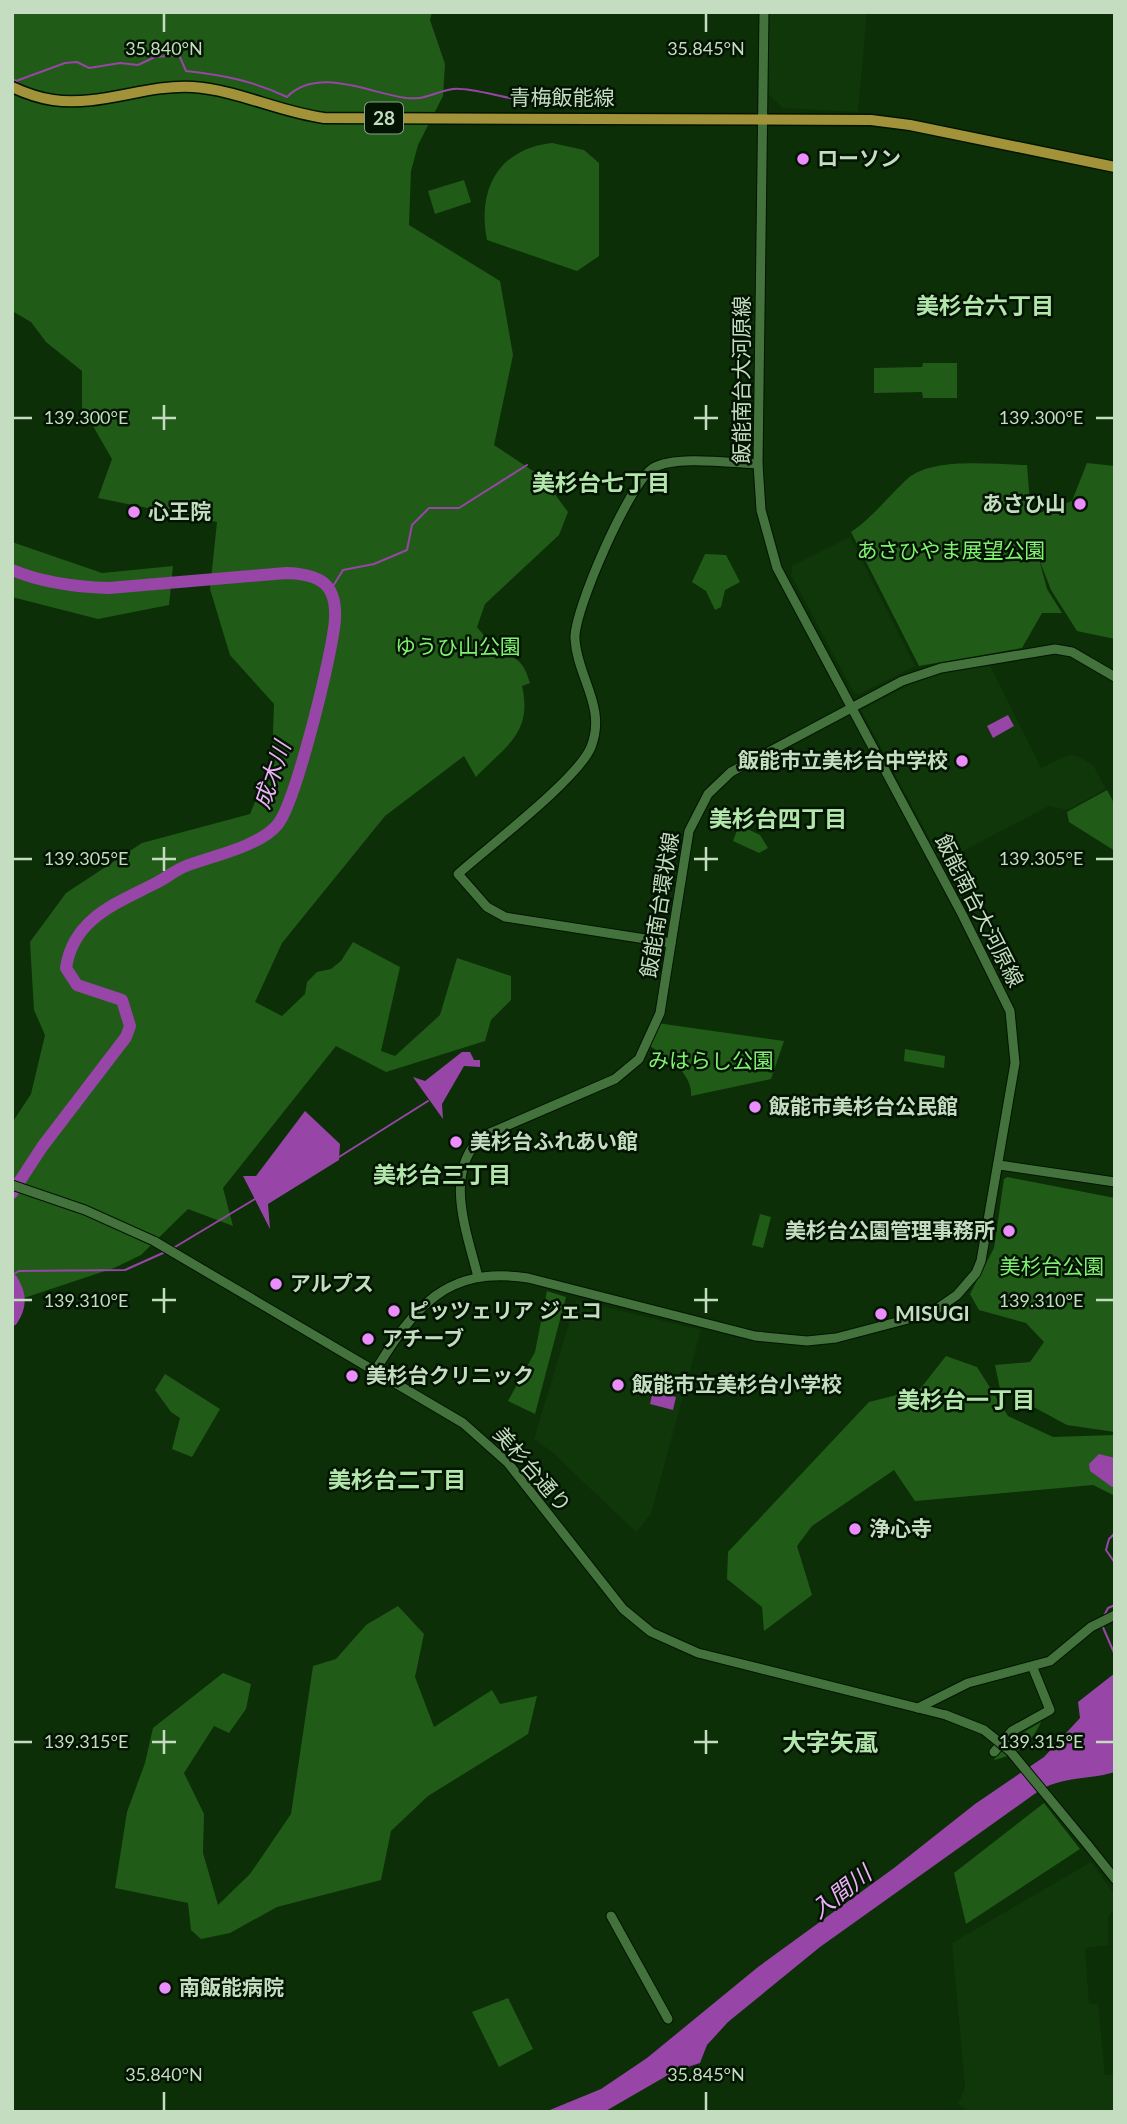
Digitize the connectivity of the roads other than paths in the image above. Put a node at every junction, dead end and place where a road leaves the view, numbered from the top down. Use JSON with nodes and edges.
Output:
{"nodes":[{"id":1,"x":764,"y":12,"type":"edge"},
{"id":2,"x":12,"y":87,"type":"edge"},
{"id":3,"x":762,"y":118,"type":"junction"},
{"id":4,"x":1115,"y":167,"type":"edge"},
{"id":5,"x":758,"y":464,"type":"junction"},
{"id":6,"x":1115,"y":677,"type":"edge"},
{"id":7,"x":851,"y":708,"type":"junction"},
{"id":8,"x":671,"y":943,"type":"junction"},
{"id":9,"x":999,"y":1165,"type":"junction"},
{"id":10,"x":1115,"y":1182,"type":"edge"},
{"id":11,"x":12,"y":1185,"type":"edge"},
{"id":12,"x":478,"y":1277,"type":"junction"},
{"id":13,"x":375,"y":1371,"type":"junction"},
{"id":14,"x":1107,"y":1619,"type":"edge"},
{"id":15,"x":1033,"y":1668,"type":"junction"},
{"id":16,"x":918,"y":1708,"type":"junction"},
{"id":17,"x":994,"y":1752,"type":"dead end"},
{"id":18,"x":1115,"y":1879,"type":"edge"},
{"id":19,"x":611,"y":1916,"type":"dead end"},
{"id":20,"x":668,"y":2019,"type":"dead end"}],
"edges":[{"from":1,"to":3,"type":"street","name":"飯能南台大河原線"},
{"from":2,"to":3,"type":"main road","name":"青梅飯能線","number":"28"},
{"from":3,"to":4,"type":"main road","name":"青梅飯能線","number":"28"},
{"from":3,"to":5,"type":"street","name":"飯能南台大河原線"},
{"from":5,"to":7,"type":"street","name":"飯能南台大河原線"},
{"from":5,"to":8,"type":"street"},
{"from":6,"to":7,"type":"street","name":"飯能南台環状線"},
{"from":7,"to":8,"type":"street","name":"飯能南台環状線"},
{"from":7,"to":9,"type":"street","name":"飯能南台大河原線"},
{"from":8,"to":12,"type":"street","name":"飯能南台環状線"},
{"from":9,"to":10,"type":"street"},
{"from":9,"to":12,"type":"street","name":"飯能南台大河原線"},
{"from":11,"to":13,"type":"street","name":"美杉台通り"},
{"from":12,"to":13,"type":"street","name":"飯能南台大河原線"},
{"from":13,"to":16,"type":"street","name":"美杉台通り"},
{"from":14,"to":15,"type":"street"},
{"from":15,"to":16,"type":"street"},
{"from":15,"to":17,"type":"street"},
{"from":16,"to":18,"type":"street","name":"美杉台通り","bridge":true},
{"from":19,"to":20,"type":"street"}]}
